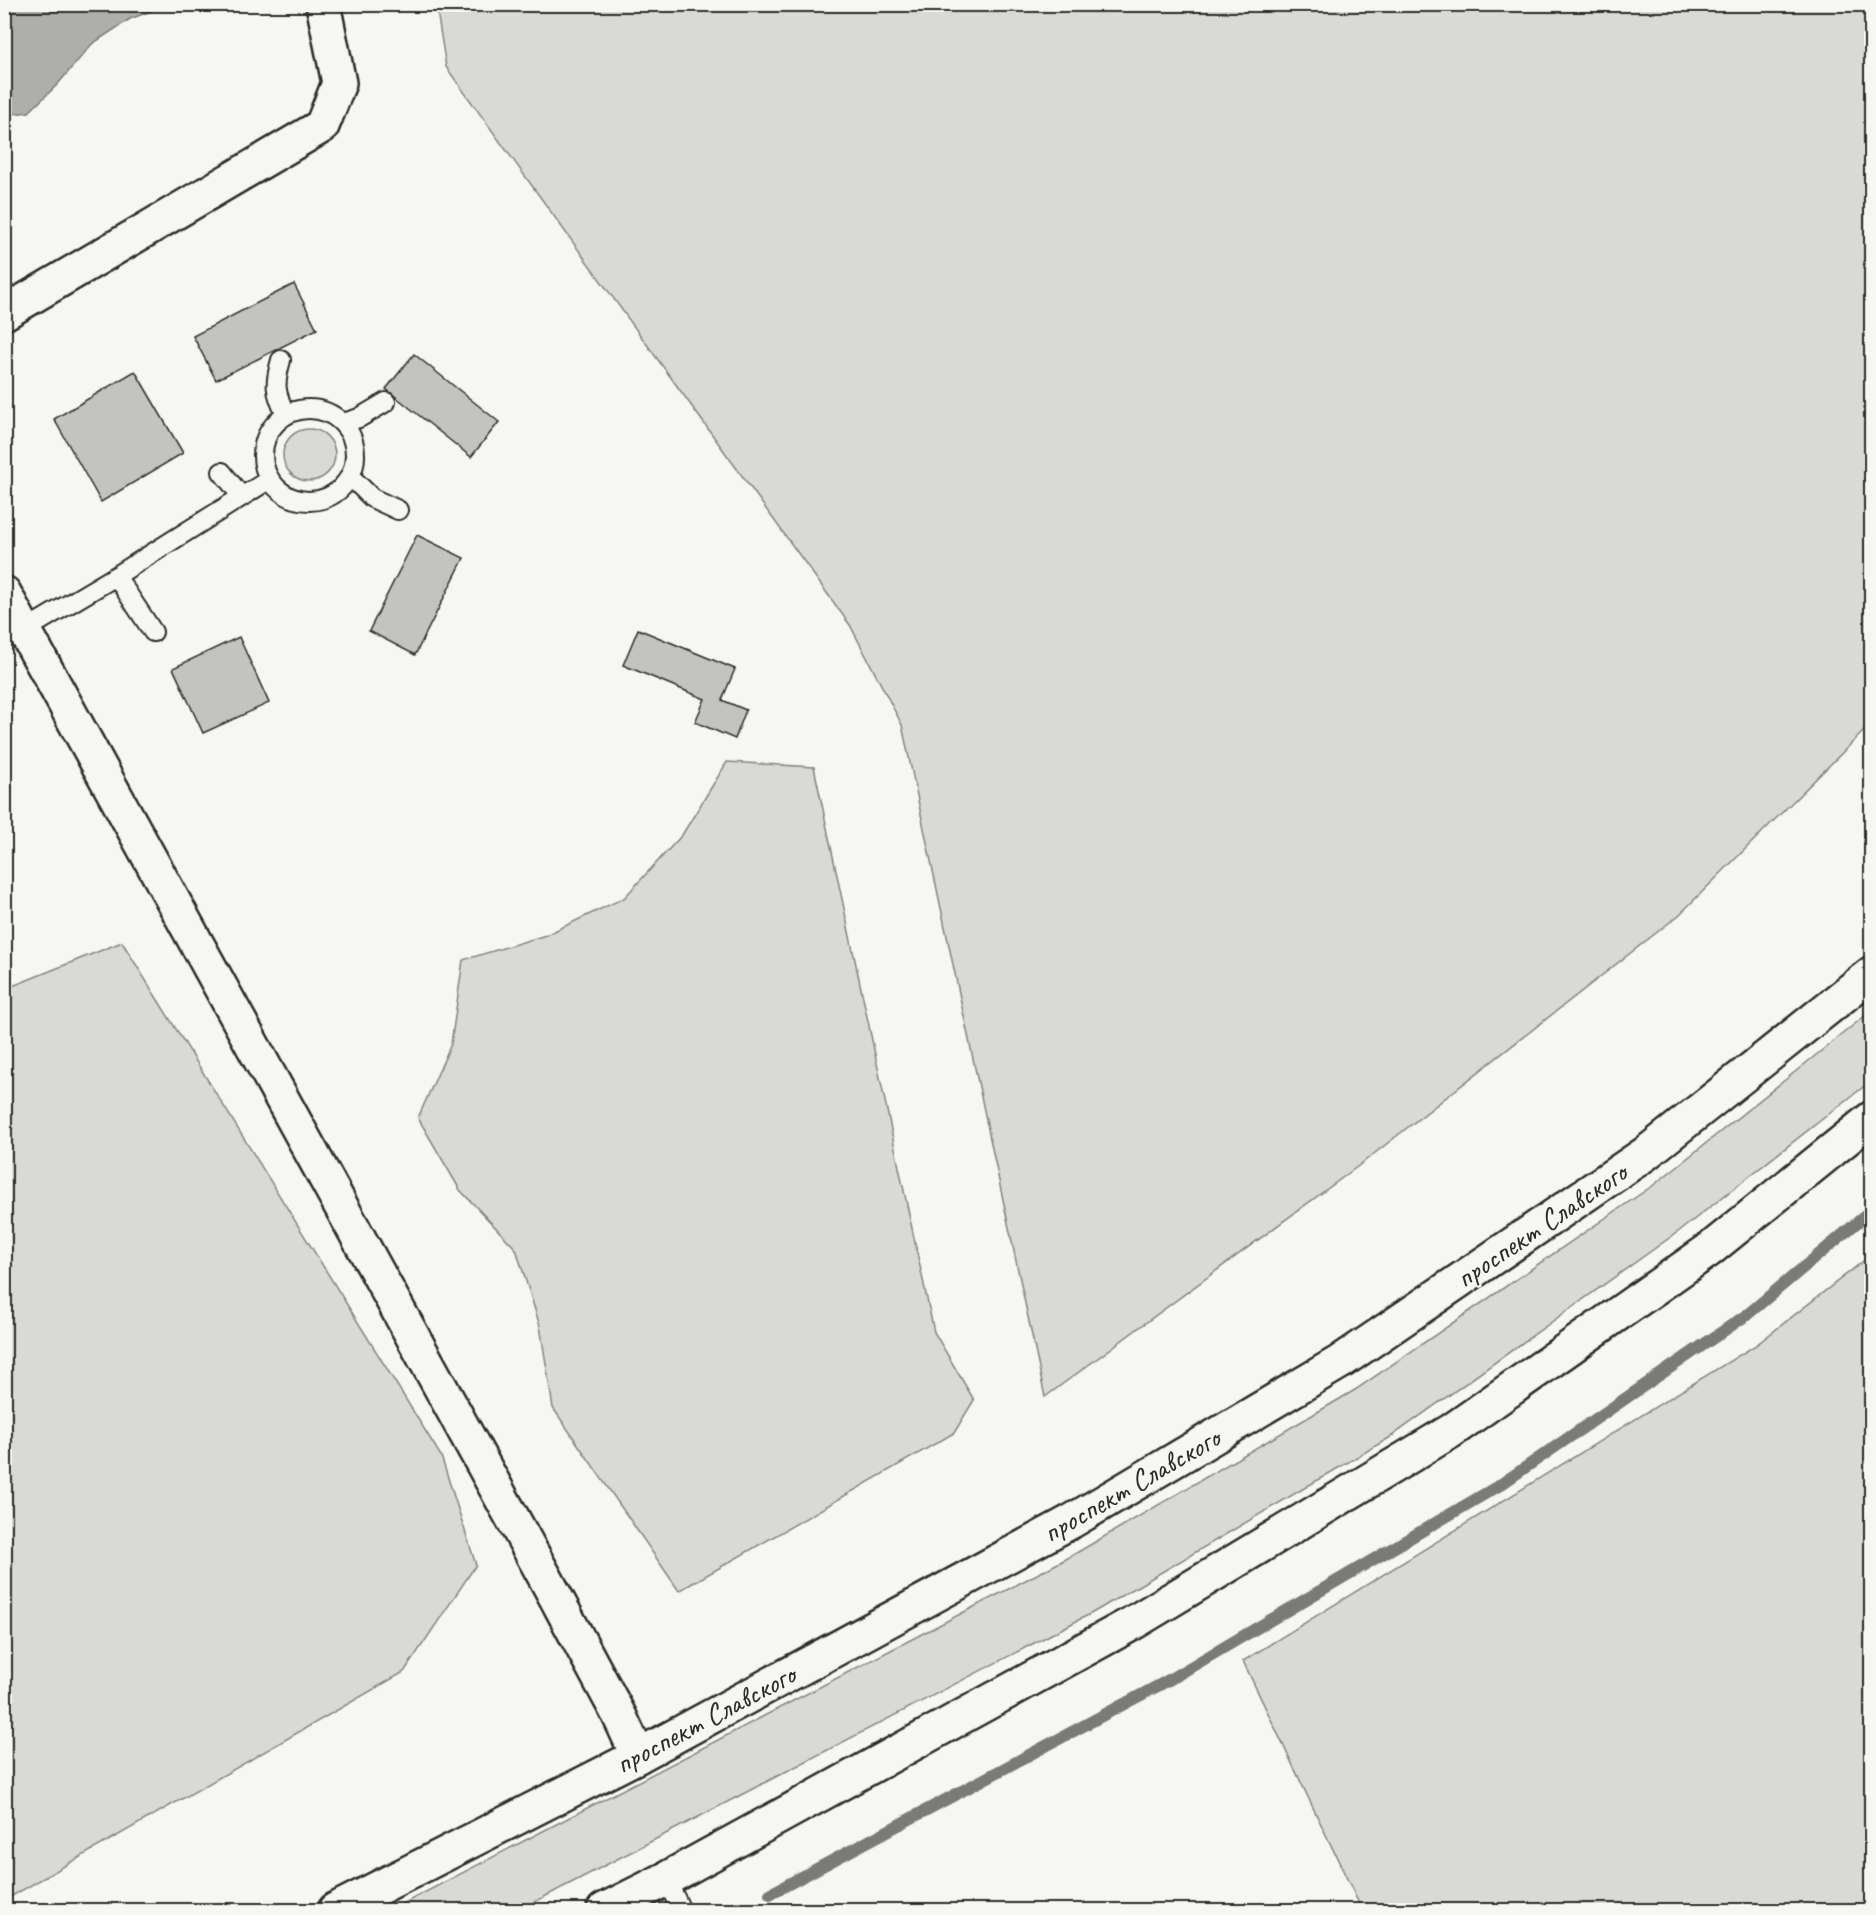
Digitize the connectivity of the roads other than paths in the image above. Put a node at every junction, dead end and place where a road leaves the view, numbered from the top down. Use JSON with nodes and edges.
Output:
{"nodes":[{"id":1,"x":323,"y":4,"type":"edge"},
{"id":2,"x":4,"y":313,"type":"edge"},
{"id":3,"x":282,"y":360,"type":"dead end"},
{"id":4,"x":386,"y":402,"type":"dead end"},
{"id":5,"x":286,"y":415,"type":"junction"},
{"id":6,"x":343,"y":423,"type":"junction"},
{"id":7,"x":222,"y":472,"type":"dead end"},
{"id":8,"x":350,"y":476,"type":"junction"},
{"id":9,"x":270,"y":479,"type":"junction"},
{"id":10,"x":242,"y":497,"type":"junction"},
{"id":11,"x":398,"y":510,"type":"dead end"},
{"id":12,"x":116,"y":576,"type":"junction"},
{"id":13,"x":4,"y":593,"type":"edge"},
{"id":14,"x":25,"y":630,"type":"junction"},
{"id":15,"x":153,"y":632,"type":"dead end"},
{"id":16,"x":1872,"y":973,"type":"edge"},
{"id":17,"x":1872,"y":1118,"type":"edge"},
{"id":18,"x":638,"y":1756,"type":"junction"},
{"id":19,"x":666,"y":1879,"type":"junction"},
{"id":20,"x":335,"y":1911,"type":"edge"},
{"id":21,"x":604,"y":1911,"type":"edge"},
{"id":22,"x":681,"y":1911,"type":"edge"}],
"edges":[{"from":1,"to":2,"type":"main road"},
{"from":3,"to":5,"type":"lane"},
{"from":4,"to":6,"type":"lane"},
{"from":5,"to":6,"type":"lane"},
{"from":5,"to":9,"type":"lane"},
{"from":6,"to":8,"type":"lane"},
{"from":7,"to":10,"type":"lane"},
{"from":8,"to":9,"type":"lane"},
{"from":8,"to":11,"type":"lane"},
{"from":9,"to":10,"type":"lane"},
{"from":10,"to":12,"type":"lane"},
{"from":12,"to":14,"type":"lane"},
{"from":12,"to":15,"type":"lane"},
{"from":13,"to":14,"type":"main road"},
{"from":14,"to":18,"type":"main road"},
{"from":16,"to":18,"type":"main road","name":"проспект Славского"},
{"from":17,"to":19,"type":"main road"},
{"from":18,"to":20,"type":"main road","name":"проспект Славского"},
{"from":19,"to":21,"type":"main road"},
{"from":19,"to":22,"type":"lane"}]}
